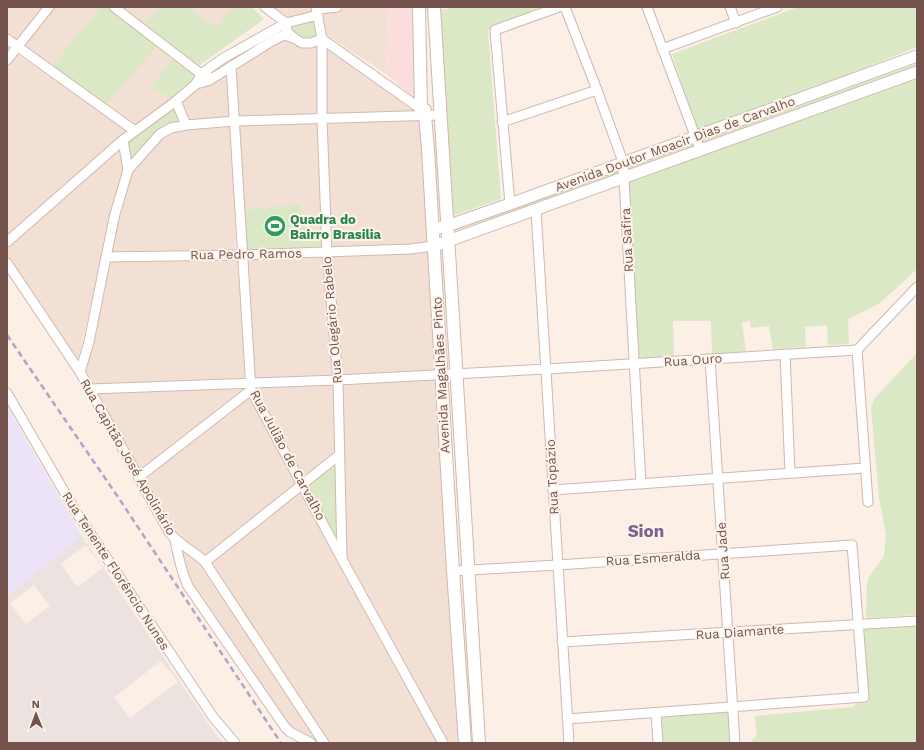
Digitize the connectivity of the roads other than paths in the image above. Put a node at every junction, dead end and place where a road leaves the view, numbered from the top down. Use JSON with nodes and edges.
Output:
{"nodes":[{"id":1,"x":49,"y":7,"type":"edge"},
{"id":2,"x":114,"y":7,"type":"edge"},
{"id":3,"x":265,"y":7,"type":"edge"},
{"id":4,"x":337,"y":7,"type":"edge"},
{"id":5,"x":419,"y":7,"type":"edge"},
{"id":6,"x":434,"y":7,"type":"edge"},
{"id":7,"x":559,"y":7,"type":"edge"},
{"id":8,"x":564,"y":7,"type":"edge"},
{"id":9,"x":647,"y":7,"type":"edge"},
{"id":10,"x":730,"y":7,"type":"edge"},
{"id":11,"x":777,"y":7,"type":"edge"},
{"id":12,"x":316,"y":8,"type":"edge"},
{"id":13,"x":736,"y":23,"type":"junction"},
{"id":14,"x":284,"y":25,"type":"junction"},
{"id":15,"x":294,"y":38,"type":"junction"},
{"id":16,"x":322,"y":38,"type":"junction"},
{"id":17,"x":7,"y":39,"type":"edge"},
{"id":18,"x":17,"y":47,"type":"junction"},
{"id":19,"x":662,"y":49,"type":"junction"},
{"id":20,"x":917,"y":56,"type":"edge"},
{"id":21,"x":7,"y":60,"type":"edge"},
{"id":22,"x":231,"y":66,"type":"junction"},
{"id":23,"x":917,"y":72,"type":"edge"},
{"id":24,"x":201,"y":74,"type":"junction"},
{"id":25,"x":863,"y":76,"type":"junction"},
{"id":26,"x":211,"y":78,"type":"junction"},
{"id":27,"x":196,"y":84,"type":"junction"},
{"id":28,"x":868,"y":89,"type":"junction"},
{"id":29,"x":597,"y":90,"type":"junction"},
{"id":30,"x":176,"y":101,"type":"junction"},
{"id":31,"x":423,"y":112,"type":"junction"},
{"id":32,"x":440,"y":114,"type":"junction"},
{"id":33,"x":322,"y":118,"type":"junction"},
{"id":34,"x":235,"y":121,"type":"junction"},
{"id":35,"x":502,"y":122,"type":"junction"},
{"id":36,"x":186,"y":125,"type":"junction"},
{"id":37,"x":135,"y":130,"type":"junction"},
{"id":38,"x":695,"y":137,"type":"junction"},
{"id":39,"x":123,"y":140,"type":"junction"},
{"id":40,"x":700,"y":149,"type":"junction"},
{"id":41,"x":623,"y":162,"type":"junction"},
{"id":42,"x":128,"y":170,"type":"junction"},
{"id":43,"x":623,"y":177,"type":"junction"},
{"id":44,"x":510,"y":204,"type":"junction"},
{"id":45,"x":536,"y":210,"type":"junction"},
{"id":46,"x":447,"y":226,"type":"junction"},
{"id":47,"x":433,"y":229,"type":"junction"},
{"id":48,"x":448,"y":241,"type":"junction"},
{"id":49,"x":7,"y":242,"type":"edge"},
{"id":50,"x":434,"y":246,"type":"junction"},
{"id":51,"x":327,"y":252,"type":"junction"},
{"id":52,"x":243,"y":255,"type":"junction"},
{"id":53,"x":106,"y":257,"type":"junction"},
{"id":54,"x":7,"y":263,"type":"edge"},
{"id":55,"x":917,"y":287,"type":"edge"},
{"id":56,"x":438,"y":322,"type":"junction"},
{"id":57,"x":453,"y":322,"type":"junction"},
{"id":58,"x":857,"y":350,"type":"junction"},
{"id":59,"x":784,"y":354,"type":"junction"},
{"id":60,"x":710,"y":359,"type":"junction"},
{"id":61,"x":634,"y":364,"type":"junction"},
{"id":62,"x":547,"y":369,"type":"junction"},
{"id":63,"x":80,"y":372,"type":"junction"},
{"id":64,"x":456,"y":373,"type":"junction"},
{"id":65,"x":442,"y":374,"type":"junction"},
{"id":66,"x":338,"y":380,"type":"junction"},
{"id":67,"x":251,"y":386,"type":"junction"},
{"id":68,"x":90,"y":389,"type":"junction"},
{"id":69,"x":7,"y":394,"type":"edge"},
{"id":70,"x":339,"y":455,"type":"junction"},
{"id":71,"x":865,"y":468,"type":"junction"},
{"id":72,"x":790,"y":473,"type":"junction"},
{"id":73,"x":139,"y":478,"type":"junction"},
{"id":74,"x":718,"y":478,"type":"junction"},
{"id":75,"x":302,"y":484,"type":"junction"},
{"id":76,"x":641,"y":484,"type":"junction"},
{"id":77,"x":553,"y":490,"type":"junction"},
{"id":78,"x":868,"y":502,"type":"dead end"},
{"id":79,"x":175,"y":540,"type":"junction"},
{"id":80,"x":723,"y":553,"type":"junction"},
{"id":81,"x":342,"y":561,"type":"junction"},
{"id":82,"x":205,"y":562,"type":"junction"},
{"id":83,"x":558,"y":565,"type":"junction"},
{"id":84,"x":468,"y":570,"type":"junction"},
{"id":85,"x":453,"y":571,"type":"junction"},
{"id":86,"x":917,"y":621,"type":"edge"},
{"id":87,"x":858,"y":624,"type":"junction"},
{"id":88,"x":728,"y":632,"type":"junction"},
{"id":89,"x":562,"y":642,"type":"junction"},
{"id":90,"x":732,"y":707,"type":"junction"},
{"id":91,"x":656,"y":713,"type":"junction"},
{"id":92,"x":567,"y":719,"type":"junction"},
{"id":93,"x":235,"y":743,"type":"edge"},
{"id":94,"x":311,"y":743,"type":"edge"},
{"id":95,"x":324,"y":743,"type":"edge"},
{"id":96,"x":443,"y":743,"type":"edge"},
{"id":97,"x":465,"y":743,"type":"edge"},
{"id":98,"x":479,"y":743,"type":"edge"},
{"id":99,"x":569,"y":743,"type":"edge"},
{"id":100,"x":658,"y":743,"type":"edge"},
{"id":101,"x":735,"y":743,"type":"edge"}],
"edges":[{"from":1,"to":18,"type":"street"},
{"from":2,"to":24,"type":"street"},
{"from":3,"to":14,"type":"street"},
{"from":4,"to":12,"type":"street"},
{"from":5,"to":31,"type":"main road","name":"Avenida Magalhães Pinto"},
{"from":6,"to":32,"type":"main road","name":"Avenida Magalhães Pinto"},
{"from":7,"to":35,"type":"street"},
{"from":8,"to":29,"type":"street","name":"Rua Safira"},
{"from":9,"to":19,"type":"street"},
{"from":10,"to":13,"type":"street"},
{"from":11,"to":13,"type":"street"},
{"from":12,"to":14,"type":"street"},
{"from":12,"to":16,"type":"street","name":"Rua Olegário Rabelo"},
{"from":13,"to":19,"type":"street"},
{"from":14,"to":15,"type":"street"},
{"from":14,"to":24,"type":"street"},
{"from":15,"to":16,"type":"street"},
{"from":15,"to":22,"type":"street"},
{"from":16,"to":31,"type":"street"},
{"from":16,"to":33,"type":"street","name":"Rua Olegário Rabelo"},
{"from":17,"to":18,"type":"street"},
{"from":18,"to":21,"type":"street"},
{"from":18,"to":37,"type":"street"},
{"from":19,"to":38,"type":"street"},
{"from":20,"to":25,"type":"street","name":"Avenida Doutor Moacir Dias de Carvalho"},
{"from":22,"to":26,"type":"street"},
{"from":22,"to":34,"type":"street","name":"Rua Julião de Carvalho"},
{"from":23,"to":28,"type":"street","name":"Avenida Doutor Moacir Dias de Carvalho"},
{"from":24,"to":26,"type":"street"},
{"from":24,"to":27,"type":"street"},
{"from":25,"to":28,"type":"street"},
{"from":25,"to":38,"type":"street","name":"Avenida Doutor Moacir Dias de Carvalho"},
{"from":26,"to":27,"type":"street"},
{"from":27,"to":30,"type":"street"},
{"from":28,"to":40,"type":"street","name":"Avenida Doutor Moacir Dias de Carvalho"},
{"from":29,"to":35,"type":"street"},
{"from":29,"to":41,"type":"street","name":"Rua Safira"},
{"from":30,"to":36,"type":"street"},
{"from":30,"to":37,"type":"street"},
{"from":31,"to":32,"type":"street"},
{"from":31,"to":33,"type":"street"},
{"from":31,"to":47,"type":"main road","name":"Avenida Magalhães Pinto"},
{"from":32,"to":46,"type":"main road","name":"Avenida Magalhães Pinto"},
{"from":33,"to":34,"type":"street"},
{"from":33,"to":51,"type":"street","name":"Rua Olegário Rabelo"},
{"from":34,"to":36,"type":"street"},
{"from":34,"to":52,"type":"street","name":"Rua Julião de Carvalho"},
{"from":35,"to":44,"type":"street"},
{"from":36,"to":42,"type":"street"},
{"from":37,"to":39,"type":"street"},
{"from":38,"to":40,"type":"street"},
{"from":38,"to":41,"type":"street","name":"Avenida Doutor Moacir Dias de Carvalho"},
{"from":39,"to":42,"type":"street"},
{"from":39,"to":49,"type":"street"},
{"from":40,"to":43,"type":"street","name":"Avenida Doutor Moacir Dias de Carvalho"},
{"from":41,"to":43,"type":"street","name":"Rua Safira"},
{"from":41,"to":44,"type":"street","name":"Avenida Doutor Moacir Dias de Carvalho"},
{"from":42,"to":53,"type":"street"},
{"from":43,"to":45,"type":"street","name":"Avenida Doutor Moacir Dias de Carvalho"},
{"from":43,"to":61,"type":"street","name":"Rua Safira"},
{"from":44,"to":46,"type":"street","name":"Avenida Doutor Moacir Dias de Carvalho"},
{"from":45,"to":48,"type":"street","name":"Avenida Doutor Moacir Dias de Carvalho"},
{"from":45,"to":62,"type":"street","name":"Rua Topázio"},
{"from":46,"to":47,"type":"street","name":"Avenida Doutor Moacir Dias de Carvalho"},
{"from":46,"to":48,"type":"main road","name":"Avenida Magalhães Pinto"},
{"from":47,"to":50,"type":"main road","name":"Avenida Magalhães Pinto"},
{"from":48,"to":50,"type":"street","name":"Avenida Doutor Moacir Dias de Carvalho"},
{"from":48,"to":57,"type":"main road","name":"Avenida Magalhães Pinto"},
{"from":50,"to":51,"type":"street","name":"Rua Pedro Ramos"},
{"from":50,"to":56,"type":"main road","name":"Avenida Magalhães Pinto"},
{"from":51,"to":52,"type":"street","name":"Rua Pedro Ramos"},
{"from":51,"to":66,"type":"street","name":"Rua Olegário Rabelo"},
{"from":52,"to":53,"type":"street","name":"Rua Pedro Ramos"},
{"from":52,"to":67,"type":"street","name":"Rua Julião de Carvalho"},
{"from":53,"to":63,"type":"street"},
{"from":54,"to":63,"type":"street","name":"Rua Capitão José Apolinário"},
{"from":55,"to":58,"type":"street"},
{"from":56,"to":57,"type":"main road"},
{"from":56,"to":65,"type":"main road","name":"Avenida Magalhães Pinto"},
{"from":57,"to":64,"type":"main road","name":"Avenida Magalhães Pinto"},
{"from":58,"to":59,"type":"street","name":"Rua Ouro"},
{"from":58,"to":71,"type":"street"},
{"from":59,"to":60,"type":"street","name":"Rua Ouro"},
{"from":59,"to":72,"type":"street"},
{"from":60,"to":61,"type":"street","name":"Rua Ouro"},
{"from":60,"to":74,"type":"street","name":"Rua Jade"},
{"from":61,"to":62,"type":"street","name":"Rua Ouro"},
{"from":61,"to":76,"type":"street","name":"Rua Safira"},
{"from":62,"to":64,"type":"street","name":"Rua Ouro"},
{"from":62,"to":77,"type":"street","name":"Rua Topázio"},
{"from":63,"to":68,"type":"street","name":"Rua Capitão José Apolinário"},
{"from":64,"to":65,"type":"street","name":"Rua Ouro"},
{"from":64,"to":84,"type":"main road","name":"Avenida Magalhães Pinto"},
{"from":65,"to":66,"type":"street","name":"Rua Ouro"},
{"from":65,"to":85,"type":"main road","name":"Avenida Magalhães Pinto"},
{"from":66,"to":67,"type":"street","name":"Rua Ouro"},
{"from":66,"to":70,"type":"street","name":"Rua Olegário Rabelo"},
{"from":67,"to":68,"type":"street","name":"Rua Ouro"},
{"from":67,"to":73,"type":"street"},
{"from":67,"to":75,"type":"street","name":"Rua Julião de Carvalho"},
{"from":68,"to":73,"type":"street","name":"Rua Capitão José Apolinário"},
{"from":69,"to":93,"type":"street","name":"Rua Tenente Florêncio Nunes"},
{"from":70,"to":75,"type":"street"},
{"from":70,"to":81,"type":"street","name":"Rua Olegário Rabelo"},
{"from":71,"to":72,"type":"street"},
{"from":71,"to":78,"type":"street"},
{"from":72,"to":74,"type":"street"},
{"from":73,"to":79,"type":"street","name":"Rua Capitão José Apolinário"},
{"from":74,"to":76,"type":"street"},
{"from":74,"to":80,"type":"street","name":"Rua Jade"},
{"from":75,"to":81,"type":"street","name":"Rua Julião de Carvalho"},
{"from":75,"to":82,"type":"street"},
{"from":76,"to":77,"type":"street"},
{"from":77,"to":83,"type":"street","name":"Rua Topázio"},
{"from":79,"to":82,"type":"street","name":"Rua Capitão José Apolinário"},
{"from":79,"to":94,"type":"street"},
{"from":80,"to":83,"type":"street","name":"Rua Esmeralda"},
{"from":80,"to":87,"type":"street","name":"Rua Esmeralda"},
{"from":80,"to":88,"type":"street","name":"Rua Jade"},
{"from":81,"to":96,"type":"street","name":"Rua Julião de Carvalho"},
{"from":82,"to":95,"type":"street","name":"Rua Capitão José Apolinário"},
{"from":83,"to":84,"type":"street","name":"Rua Esmeralda"},
{"from":83,"to":89,"type":"street","name":"Rua Topázio"},
{"from":84,"to":85,"type":"street","name":"Rua Esmeralda"},
{"from":84,"to":98,"type":"main road","name":"Avenida Magalhães Pinto"},
{"from":85,"to":97,"type":"main road","name":"Avenida Magalhães Pinto"},
{"from":86,"to":87,"type":"street","name":"Rua Diamante"},
{"from":87,"to":88,"type":"street","name":"Rua Diamante"},
{"from":87,"to":90,"type":"street"},
{"from":88,"to":89,"type":"street","name":"Rua Diamante"},
{"from":88,"to":90,"type":"street","name":"Rua Jade"},
{"from":89,"to":92,"type":"street","name":"Rua Topázio"},
{"from":90,"to":91,"type":"street"},
{"from":90,"to":101,"type":"street","name":"Rua Jade"},
{"from":91,"to":92,"type":"street"},
{"from":91,"to":100,"type":"street"},
{"from":92,"to":99,"type":"street","name":"Rua Topázio"}]}
